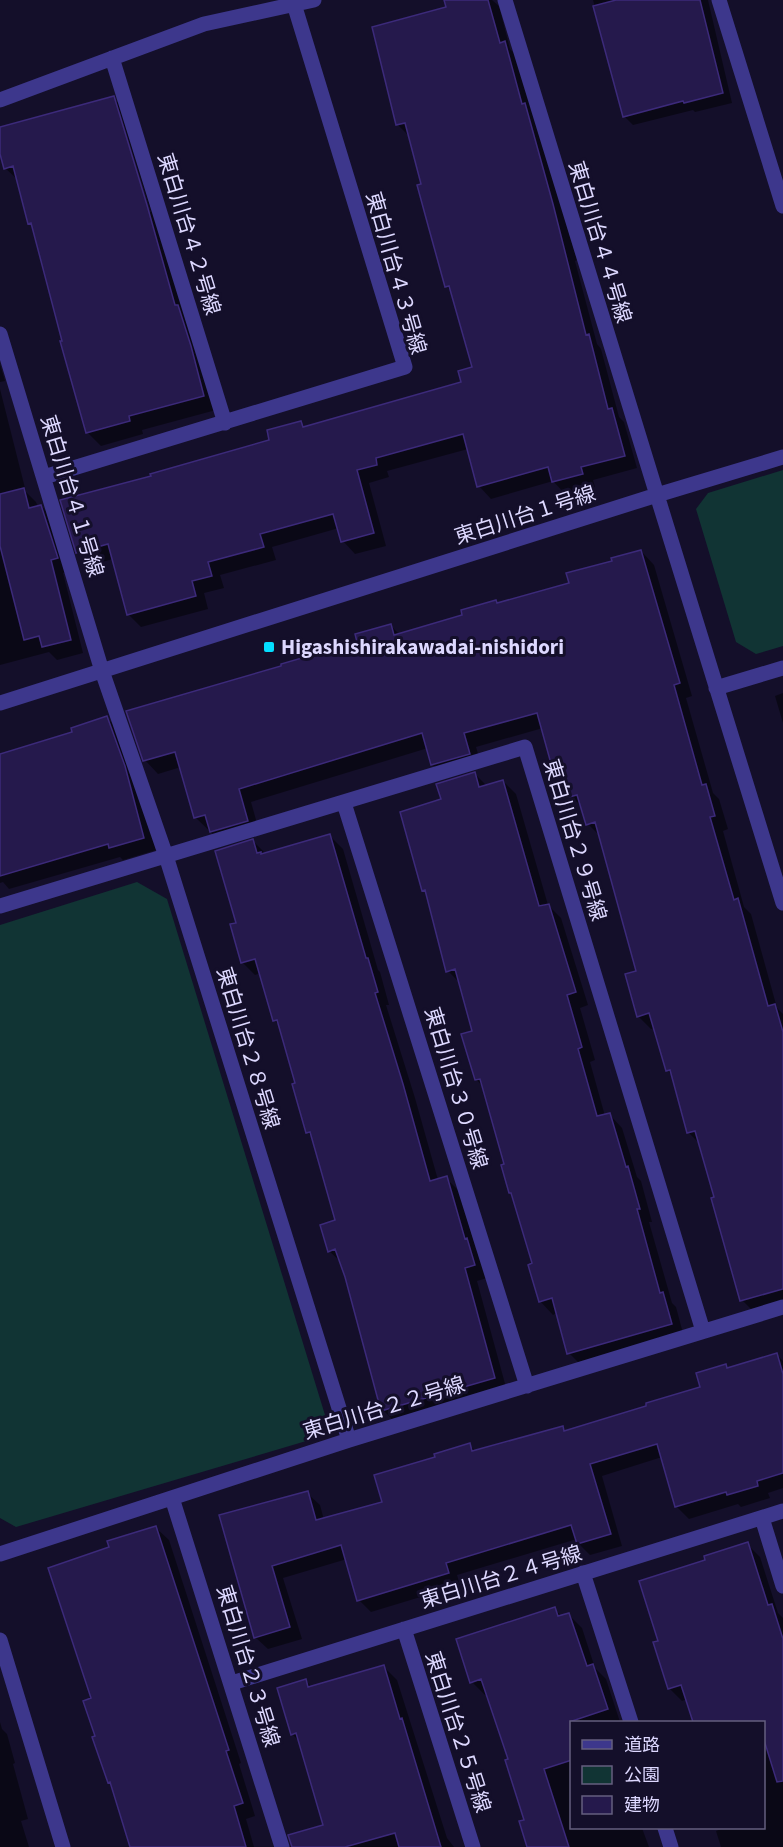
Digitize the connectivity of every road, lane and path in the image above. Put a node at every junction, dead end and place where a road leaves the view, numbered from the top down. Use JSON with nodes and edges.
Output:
{"nodes":[{"id":1,"x":314,"y":0,"type":"edge"},
{"id":2,"x":505,"y":0,"type":"edge"},
{"id":3,"x":719,"y":0,"type":"edge"},
{"id":4,"x":294,"y":4,"type":"junction"},
{"id":5,"x":112,"y":58,"type":"junction"},
{"id":6,"x":0,"y":100,"type":"edge"},
{"id":7,"x":783,"y":206,"type":"edge"},
{"id":8,"x":0,"y":334,"type":"edge"},
{"id":9,"x":225,"y":423,"type":"junction"},
{"id":10,"x":783,"y":457,"type":"edge"},
{"id":11,"x":44,"y":477,"type":"junction"},
{"id":12,"x":657,"y":495,"type":"junction"},
{"id":13,"x":783,"y":668,"type":"edge"},
{"id":14,"x":102,"y":670,"type":"junction"},
{"id":15,"x":716,"y":688,"type":"junction"},
{"id":16,"x":0,"y":703,"type":"edge"},
{"id":17,"x":344,"y":803,"type":"junction"},
{"id":18,"x":166,"y":856,"type":"junction"},
{"id":19,"x":783,"y":903,"type":"edge"},
{"id":20,"x":0,"y":906,"type":"edge"},
{"id":21,"x":783,"y":1307,"type":"edge"},
{"id":22,"x":703,"y":1331,"type":"junction"},
{"id":23,"x":527,"y":1386,"type":"junction"},
{"id":24,"x":349,"y":1440,"type":"junction"},
{"id":25,"x":172,"y":1498,"type":"junction"},
{"id":26,"x":783,"y":1511,"type":"edge"},
{"id":27,"x":762,"y":1518,"type":"junction"},
{"id":28,"x":0,"y":1554,"type":"edge"},
{"id":29,"x":584,"y":1573,"type":"junction"},
{"id":30,"x":783,"y":1586,"type":"edge"},
{"id":31,"x":404,"y":1629,"type":"junction"},
{"id":32,"x":0,"y":1640,"type":"edge"},
{"id":33,"x":232,"y":1683,"type":"junction"},
{"id":34,"x":631,"y":1721,"type":"edge"},
{"id":35,"x":666,"y":1829,"type":"edge"},
{"id":36,"x":63,"y":1847,"type":"edge"},
{"id":37,"x":282,"y":1847,"type":"edge"},
{"id":38,"x":473,"y":1847,"type":"edge"},
{"id":39,"x":671,"y":1847,"type":"edge"}],
"edges":[{"from":1,"to":4,"type":"street"},
{"from":2,"to":12,"type":"street","name":"東白川台４４号線"},
{"from":3,"to":7,"type":"street"},
{"from":4,"to":5,"type":"street"},
{"from":4,"to":9,"type":"street","name":"東白川台４３号線"},
{"from":5,"to":6,"type":"street"},
{"from":5,"to":9,"type":"street","name":"東白川台４２号線"},
{"from":8,"to":11,"type":"street","name":"東白川台４１号線"},
{"from":9,"to":11,"type":"street","name":"東白川台４３号線"},
{"from":10,"to":12,"type":"street","name":"東白川台１号線"},
{"from":11,"to":14,"type":"street","name":"東白川台４１号線"},
{"from":12,"to":14,"type":"street","name":"東白川台１号線"},
{"from":12,"to":15,"type":"street"},
{"from":13,"to":15,"type":"street"},
{"from":14,"to":16,"type":"street","name":"東白川台１号線"},
{"from":14,"to":18,"type":"street","name":"東白川台２８号線"},
{"from":15,"to":19,"type":"street"},
{"from":17,"to":18,"type":"street","name":"東白川台２９号線"},
{"from":17,"to":22,"type":"street","name":"東白川台２９号線"},
{"from":17,"to":23,"type":"street","name":"東白川台３０号線"},
{"from":18,"to":20,"type":"street","name":"東白川台２９号線"},
{"from":18,"to":24,"type":"street","name":"東白川台２８号線"},
{"from":21,"to":22,"type":"street","name":"東白川台２２号線"},
{"from":22,"to":23,"type":"street","name":"東白川台２２号線"},
{"from":23,"to":24,"type":"street","name":"東白川台２２号線"},
{"from":24,"to":25,"type":"street","name":"東白川台２２号線"},
{"from":25,"to":28,"type":"street","name":"東白川台２２号線"},
{"from":25,"to":33,"type":"street","name":"東白川台２３号線"},
{"from":26,"to":27,"type":"street","name":"東白川台２４号線"},
{"from":27,"to":29,"type":"street","name":"東白川台２４号線"},
{"from":27,"to":30,"type":"street"},
{"from":29,"to":31,"type":"street","name":"東白川台２４号線"},
{"from":29,"to":34,"type":"street"},
{"from":31,"to":33,"type":"street","name":"東白川台２４号線"},
{"from":31,"to":38,"type":"street","name":"東白川台２５号線"},
{"from":32,"to":36,"type":"street"},
{"from":33,"to":37,"type":"street","name":"東白川台２３号線"},
{"from":35,"to":39,"type":"street"}]}
